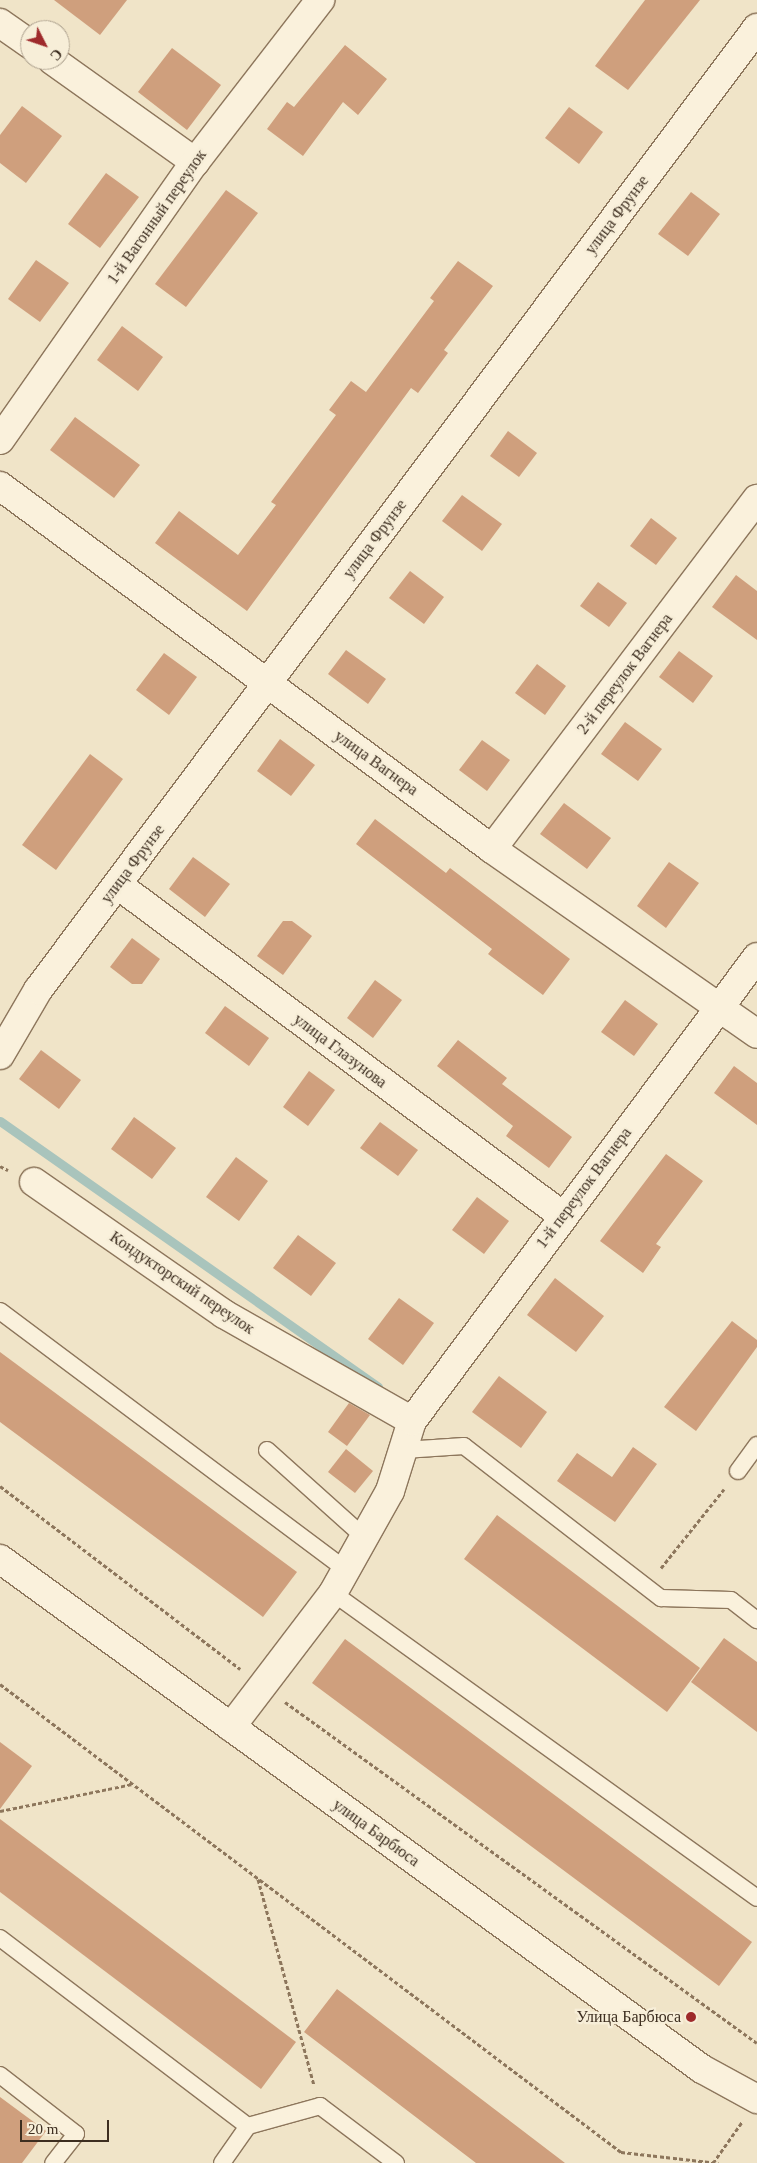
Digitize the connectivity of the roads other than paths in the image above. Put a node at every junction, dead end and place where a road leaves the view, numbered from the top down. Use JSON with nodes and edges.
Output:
{"nodes":[{"id":1,"x":320,"y":0,"type":"edge"},
{"id":2,"x":0,"y":23,"type":"edge"},
{"id":3,"x":757,"y":28,"type":"edge"},
{"id":4,"x":20,"y":37,"type":"edge"},
{"id":5,"x":66,"y":70,"type":"edge"},
{"id":6,"x":195,"y":162,"type":"junction"},
{"id":7,"x":0,"y":440,"type":"edge"},
{"id":8,"x":0,"y":486,"type":"edge"},
{"id":9,"x":757,"y":499,"type":"edge"},
{"id":10,"x":268,"y":684,"type":"junction"},
{"id":11,"x":492,"y":849,"type":"junction"},
{"id":12,"x":118,"y":885,"type":"junction"},
{"id":13,"x":757,"y":957,"type":"edge"},
{"id":14,"x":720,"y":1005,"type":"junction"},
{"id":15,"x":757,"y":1034,"type":"edge"},
{"id":16,"x":0,"y":1055,"type":"edge"},
{"id":17,"x":34,"y":1182,"type":"dead end"},
{"id":18,"x":562,"y":1216,"type":"junction"},
{"id":19,"x":0,"y":1311,"type":"edge"},
{"id":20,"x":412,"y":1421,"type":"junction"},
{"id":21,"x":757,"y":1445,"type":"edge"},
{"id":22,"x":267,"y":1450,"type":"dead end"},
{"id":23,"x":404,"y":1450,"type":"junction"},
{"id":24,"x":738,"y":1471,"type":"road end"},
{"id":25,"x":364,"y":1536,"type":"junction"},
{"id":26,"x":0,"y":1559,"type":"edge"},
{"id":27,"x":345,"y":1569,"type":"junction"},
{"id":28,"x":333,"y":1593,"type":"junction"},
{"id":29,"x":757,"y":1620,"type":"edge"},
{"id":30,"x":231,"y":1727,"type":"junction"},
{"id":31,"x":757,"y":1898,"type":"edge"},
{"id":32,"x":0,"y":1938,"type":"edge"},
{"id":33,"x":0,"y":2075,"type":"edge"},
{"id":34,"x":752,"y":2108,"type":"edge"},
{"id":35,"x":248,"y":2126,"type":"junction"},
{"id":36,"x":53,"y":2163,"type":"edge"},
{"id":37,"x":222,"y":2163,"type":"edge"},
{"id":38,"x":396,"y":2163,"type":"edge"}],
"edges":[{"from":1,"to":6,"type":"street","name":"1-й Вагонный переулок"},
{"from":2,"to":4,"type":"street"},
{"from":3,"to":10,"type":"street","name":"улица Фрунзе"},
{"from":5,"to":6,"type":"street"},
{"from":6,"to":7,"type":"street","name":"1-й Вагонный переулок"},
{"from":8,"to":10,"type":"street","name":"улица Вагнера"},
{"from":9,"to":11,"type":"street","name":"2-й переулок Вагнера"},
{"from":10,"to":11,"type":"street","name":"улица Вагнера"},
{"from":10,"to":12,"type":"street","name":"улица Фрунзе"},
{"from":11,"to":14,"type":"street","name":"улица Вагнера"},
{"from":12,"to":16,"type":"street","name":"улица Фрунзе"},
{"from":12,"to":18,"type":"street","name":"улица Глазунова"},
{"from":13,"to":14,"type":"street","name":"1-й переулок Вагнера"},
{"from":14,"to":15,"type":"street","name":"улица Вагнера"},
{"from":14,"to":18,"type":"street","name":"1-й переулок Вагнера"},
{"from":17,"to":20,"type":"street","name":"Кондукторский переулок"},
{"from":18,"to":20,"type":"street","name":"1-й переулок Вагнера"},
{"from":19,"to":27,"type":"lane"},
{"from":20,"to":23,"type":"street"},
{"from":21,"to":24,"type":"lane"},
{"from":22,"to":25,"type":"lane"},
{"from":23,"to":25,"type":"street"},
{"from":23,"to":29,"type":"lane"},
{"from":25,"to":27,"type":"street"},
{"from":26,"to":30,"type":"street","name":"улица Барбюса"},
{"from":27,"to":28,"type":"street"},
{"from":28,"to":30,"type":"street"},
{"from":28,"to":31,"type":"lane"},
{"from":30,"to":34,"type":"street","name":"улица Барбюса"},
{"from":32,"to":35,"type":"lane"},
{"from":33,"to":36,"type":"lane"},
{"from":35,"to":37,"type":"lane"},
{"from":35,"to":38,"type":"lane"}]}
